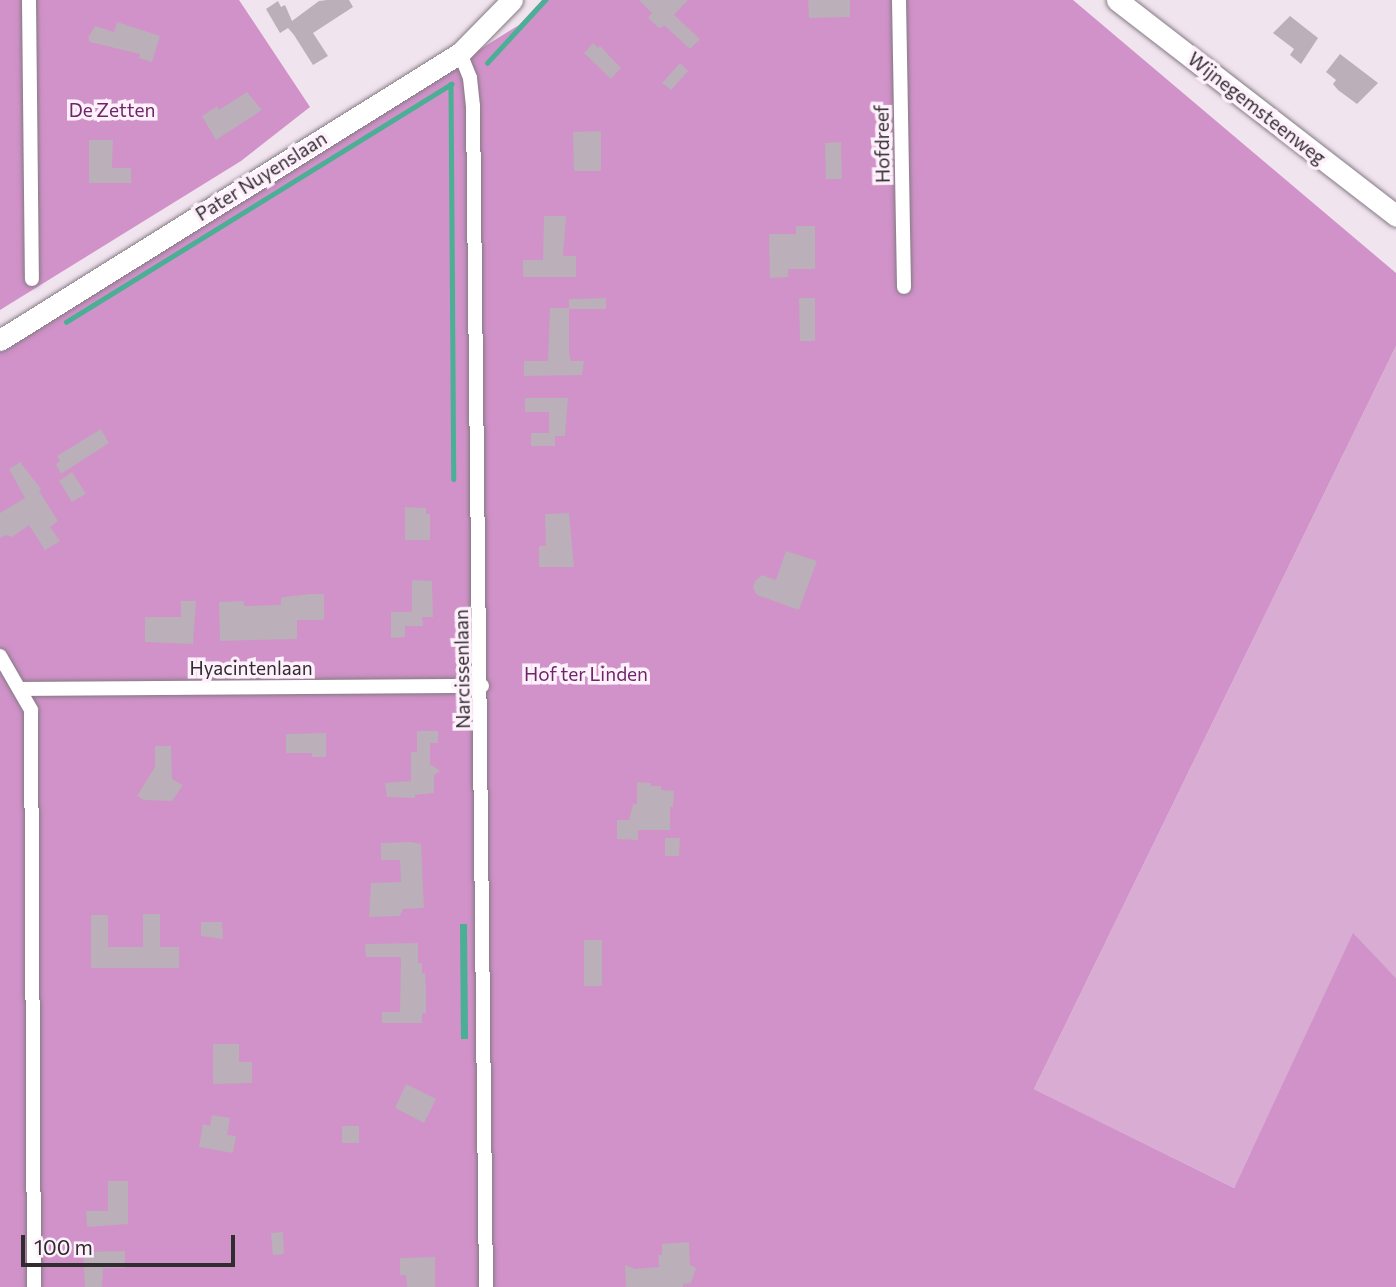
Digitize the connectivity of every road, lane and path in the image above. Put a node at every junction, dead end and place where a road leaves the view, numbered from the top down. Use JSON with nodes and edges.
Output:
{"nodes":[{"id":1,"x":29,"y":0,"type":"edge"},
{"id":2,"x":512,"y":0,"type":"edge"},
{"id":3,"x":899,"y":0,"type":"edge"},
{"id":4,"x":1117,"y":0,"type":"edge"},
{"id":5,"x":460,"y":53,"type":"junction"},
{"id":6,"x":1396,"y":216,"type":"edge"},
{"id":7,"x":32,"y":279,"type":"dead end"},
{"id":8,"x":904,"y":287,"type":"dead end"},
{"id":9,"x":0,"y":340,"type":"edge"},
{"id":10,"x":0,"y":656,"type":"edge"},
{"id":11,"x":482,"y":686,"type":"junction"},
{"id":12,"x":22,"y":690,"type":"junction"},
{"id":13,"x":34,"y":1287,"type":"edge"},
{"id":14,"x":486,"y":1287,"type":"edge"}],
"edges":[{"from":1,"to":7,"type":"street"},
{"from":2,"to":5,"type":"street","name":"Pater Nuyenslaan"},
{"from":3,"to":8,"type":"street","name":"Hofdreef"},
{"from":4,"to":6,"type":"street","name":"Wijnegemsteenweg"},
{"from":5,"to":9,"type":"street","name":"Pater Nuyenslaan"},
{"from":5,"to":11,"type":"street","name":"Narcissenlaan"},
{"from":10,"to":12,"type":"street"},
{"from":11,"to":12,"type":"street","name":"Hyacintenlaan"},
{"from":11,"to":14,"type":"street","name":"Narcissenlaan"},
{"from":12,"to":13,"type":"street"}]}
